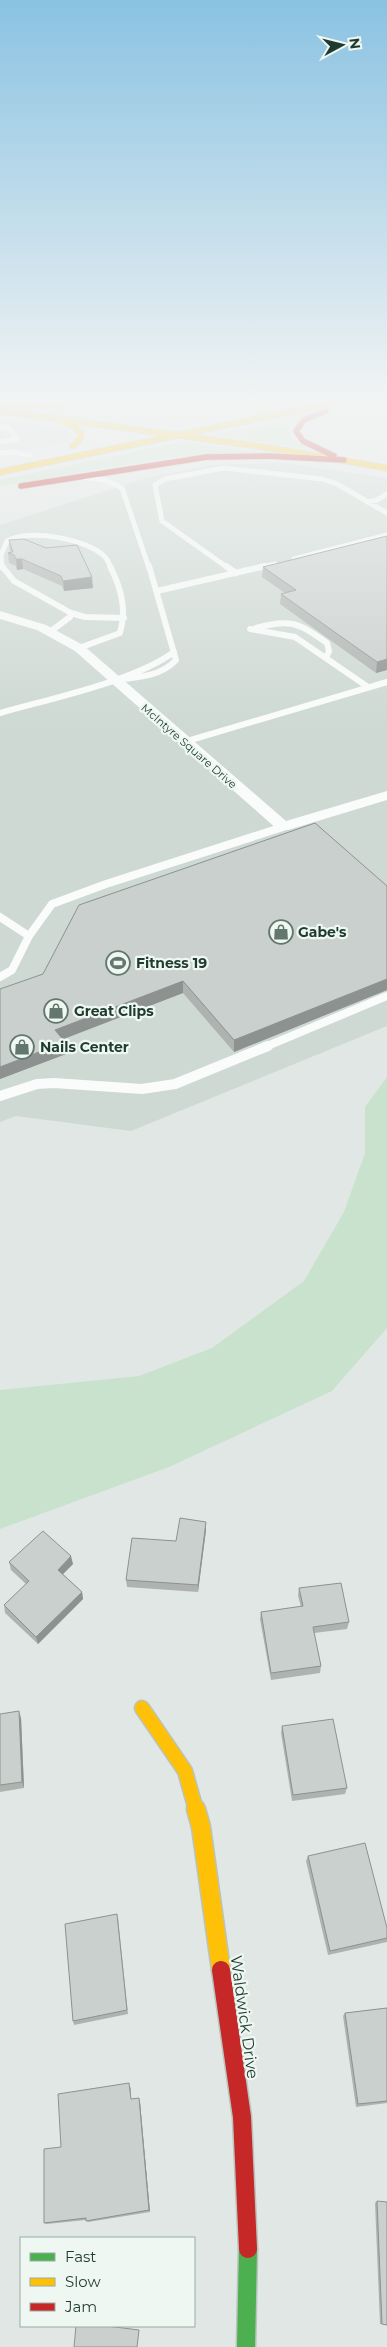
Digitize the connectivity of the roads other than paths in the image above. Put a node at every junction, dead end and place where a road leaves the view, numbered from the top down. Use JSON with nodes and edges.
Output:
{"nodes":[{"id":1,"x":129,"y":509,"type":"edge"},
{"id":2,"x":160,"y":509,"type":"edge"},
{"id":3,"x":387,"y":535,"type":"edge"},
{"id":4,"x":287,"y":560,"type":"edge"},
{"id":5,"x":278,"y":563,"type":"edge"},
{"id":6,"x":236,"y":573,"type":"junction"},
{"id":7,"x":157,"y":591,"type":"junction"},
{"id":8,"x":71,"y":613,"type":"junction"},
{"id":9,"x":0,"y":615,"type":"edge"},
{"id":10,"x":124,"y":618,"type":"junction"},
{"id":11,"x":51,"y":631,"type":"junction"},
{"id":12,"x":79,"y":648,"type":"junction"},
{"id":13,"x":326,"y":658,"type":"junction"},
{"id":14,"x":113,"y":680,"type":"junction"},
{"id":15,"x":387,"y":682,"type":"edge"},
{"id":16,"x":368,"y":687,"type":"junction"},
{"id":17,"x":0,"y":713,"type":"edge"},
{"id":18,"x":184,"y":742,"type":"junction"},
{"id":19,"x":387,"y":795,"type":"edge"},
{"id":20,"x":283,"y":827,"type":"junction"},
{"id":21,"x":0,"y":917,"type":"edge"},
{"id":22,"x":29,"y":936,"type":"junction"},
{"id":23,"x":0,"y":977,"type":"edge"},
{"id":24,"x":387,"y":996,"type":"edge"},
{"id":25,"x":0,"y":1096,"type":"edge"},
{"id":26,"x":142,"y":1708,"type":"dead end"},
{"id":27,"x":246,"y":2347,"type":"edge"}],
"edges":[{"from":1,"to":7,"type":"lane"},
{"from":2,"to":6,"type":"lane"},
{"from":3,"to":4,"type":"lane"},
{"from":5,"to":6,"type":"lane"},
{"from":6,"to":7,"type":"lane"},
{"from":7,"to":14,"type":"lane"},
{"from":8,"to":10,"type":"lane"},
{"from":8,"to":10,"type":"lane"},
{"from":8,"to":11,"type":"lane"},
{"from":9,"to":11,"type":"street","name":"McIntyre Square Drive"},
{"from":10,"to":12,"type":"lane"},
{"from":11,"to":12,"type":"street","name":"McIntyre Square Drive"},
{"from":12,"to":14,"type":"street","name":"McIntyre Square Drive"},
{"from":13,"to":13,"type":"lane"},
{"from":13,"to":16,"type":"lane"},
{"from":14,"to":17,"type":"lane"},
{"from":14,"to":18,"type":"street","name":"McIntyre Square Drive"},
{"from":15,"to":16,"type":"lane"},
{"from":16,"to":18,"type":"lane"},
{"from":18,"to":20,"type":"street","name":"McIntyre Square Drive"},
{"from":19,"to":20,"type":"street"},
{"from":20,"to":22,"type":"lane"},
{"from":21,"to":22,"type":"lane"},
{"from":22,"to":23,"type":"lane"},
{"from":24,"to":25,"type":"lane"},
{"from":26,"to":27,"type":"main road","name":"Waldwick Drive"}]}
